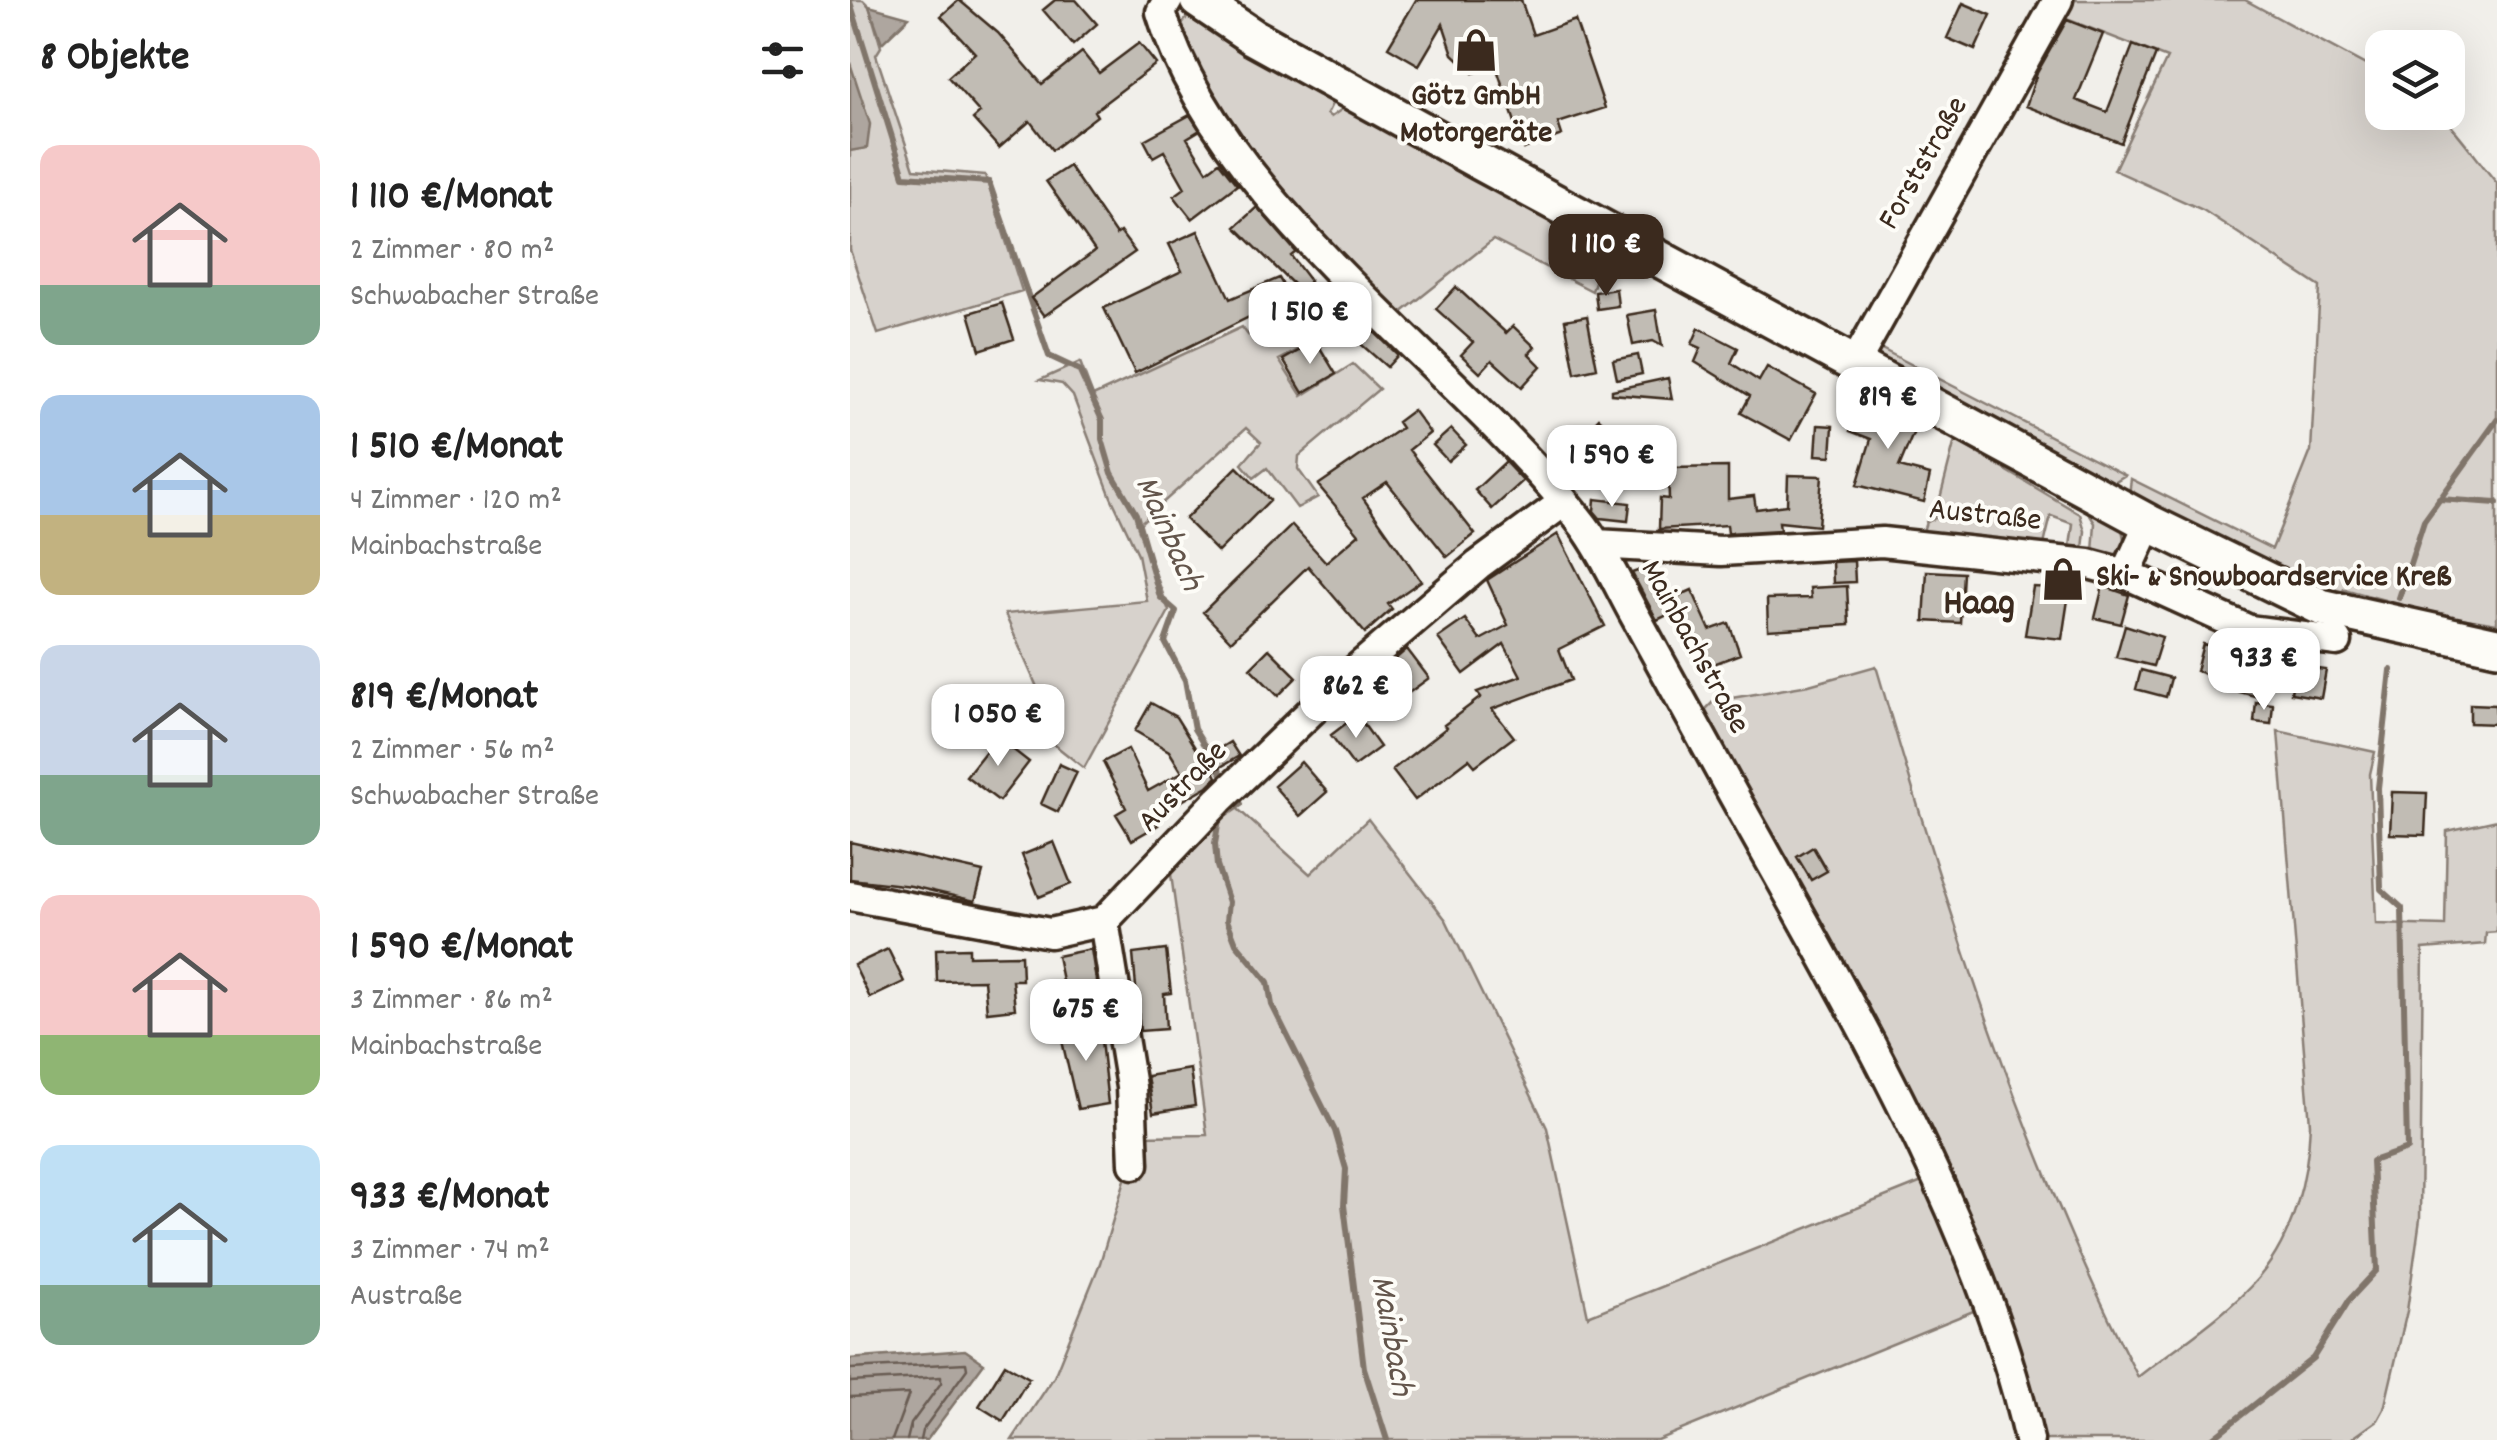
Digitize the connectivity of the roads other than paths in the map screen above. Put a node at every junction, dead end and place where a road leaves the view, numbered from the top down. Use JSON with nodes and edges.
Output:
{"nodes":[{"id":1,"x":1168,"y":0,"type":"edge"},
{"id":2,"x":1198,"y":0,"type":"edge"},
{"id":3,"x":2058,"y":0,"type":"edge"},
{"id":4,"x":1855,"y":363,"type":"junction"},
{"id":5,"x":1561,"y":504,"type":"junction"},
{"id":6,"x":2149,"y":523,"type":"junction"},
{"id":7,"x":1596,"y":544,"type":"junction"},
{"id":8,"x":2126,"y":574,"type":"junction"},
{"id":9,"x":2337,"y":642,"type":"dead end"},
{"id":10,"x":2497,"y":646,"type":"edge"},
{"id":11,"x":850,"y":896,"type":"edge"},
{"id":12,"x":1104,"y":921,"type":"junction"},
{"id":13,"x":1134,"y":1164,"type":"dead end"},
{"id":14,"x":2029,"y":1440,"type":"edge"}],
"edges":[{"from":1,"to":5,"type":"street","name":"Mainbachstraße"},
{"from":2,"to":4,"type":"main road"},
{"from":3,"to":4,"type":"street","name":"Forststraße"},
{"from":4,"to":6,"type":"main road"},
{"from":5,"to":7,"type":"street","name":"Mainbachstraße"},
{"from":5,"to":12,"type":"street","name":"Austraße"},
{"from":6,"to":8,"type":"street"},
{"from":6,"to":10,"type":"main road"},
{"from":7,"to":8,"type":"street","name":"Austraße"},
{"from":7,"to":14,"type":"street","name":"Mainbachstraße"},
{"from":8,"to":9,"type":"street","name":"Austraße"},
{"from":11,"to":12,"type":"street"},
{"from":12,"to":13,"type":"street"}]}
